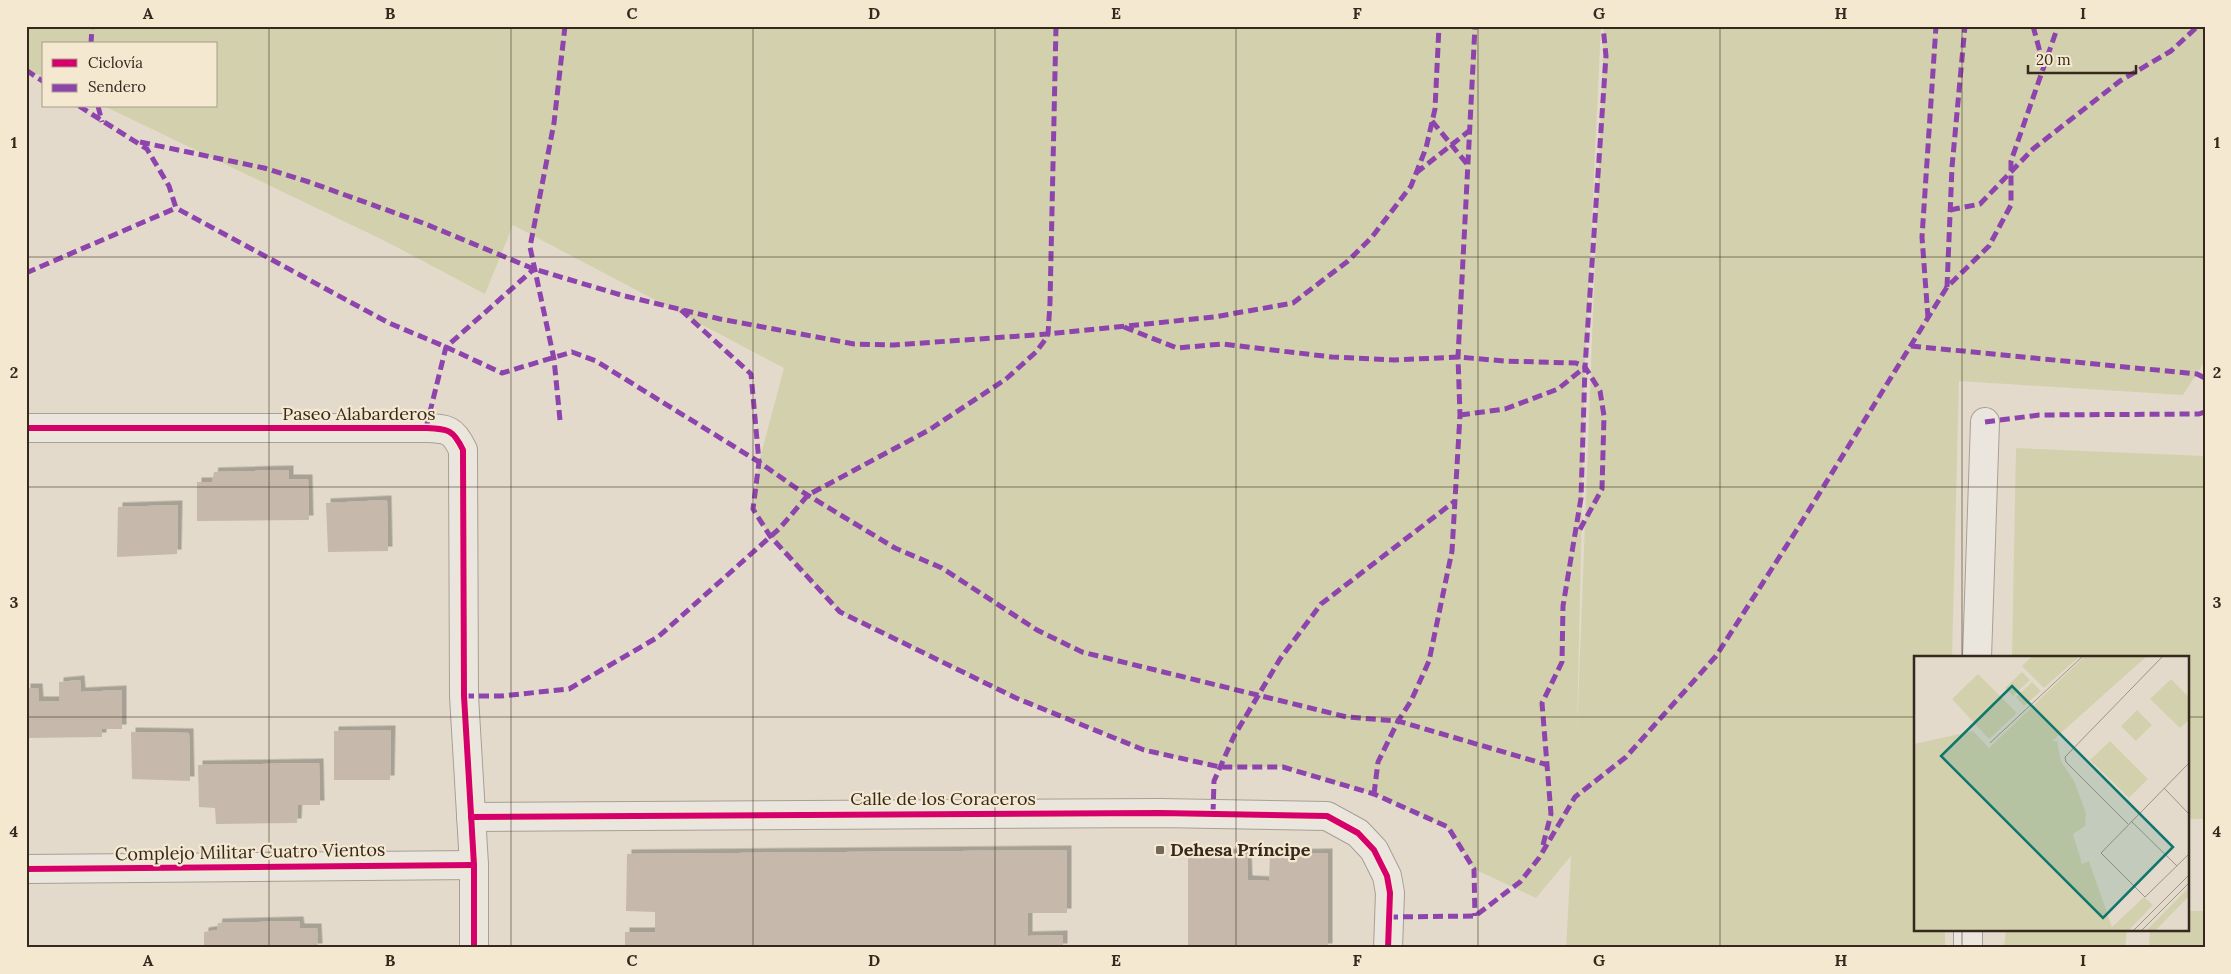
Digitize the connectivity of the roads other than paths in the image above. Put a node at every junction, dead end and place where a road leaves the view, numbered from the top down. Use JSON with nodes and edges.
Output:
{"nodes":[{"id":1,"x":1985,"y":422,"type":"dead end"},
{"id":2,"x":26,"y":428,"type":"edge"},
{"id":3,"x":1977,"y":656,"type":"edge"},
{"id":4,"x":471,"y":817,"type":"junction"},
{"id":5,"x":474,"y":865,"type":"junction"},
{"id":6,"x":26,"y":869,"type":"edge"},
{"id":7,"x":1968,"y":932,"type":"edge"},
{"id":8,"x":474,"y":948,"type":"edge"},
{"id":9,"x":1388,"y":948,"type":"edge"},
{"id":10,"x":1968,"y":948,"type":"edge"}],
"edges":[{"from":1,"to":3,"type":"street"},
{"from":2,"to":4,"type":"street","name":"Paseo Alabarderos"},
{"from":4,"to":5,"type":"street"},
{"from":4,"to":9,"type":"street","name":"Calle de los Coraceros"},
{"from":5,"to":6,"type":"street","name":"Complejo Militar Cuatro Vientos"},
{"from":5,"to":8,"type":"street"},
{"from":7,"to":10,"type":"street"}]}
